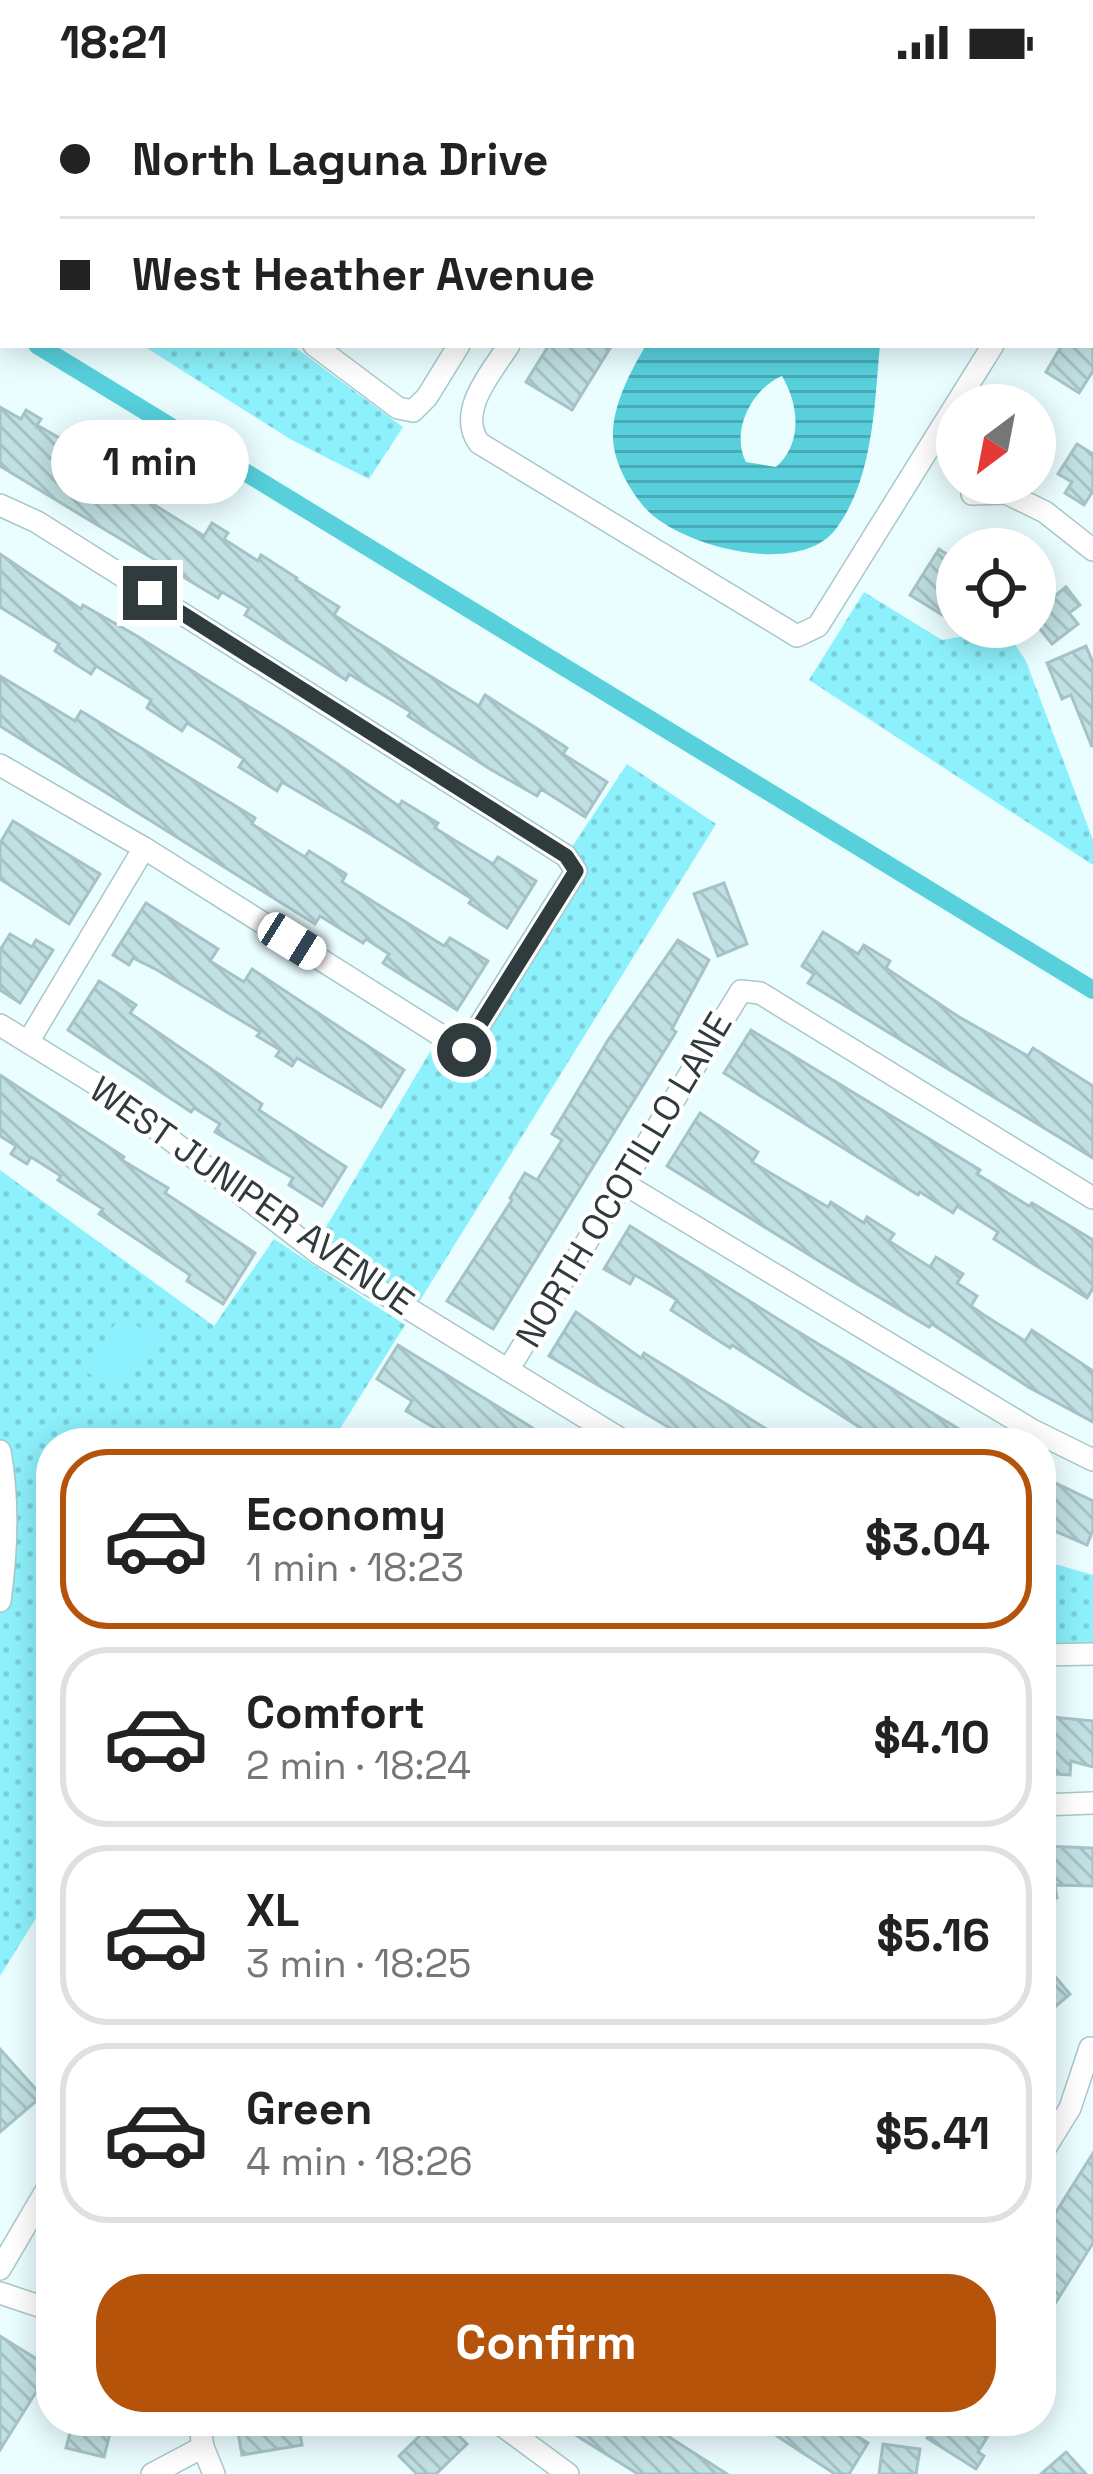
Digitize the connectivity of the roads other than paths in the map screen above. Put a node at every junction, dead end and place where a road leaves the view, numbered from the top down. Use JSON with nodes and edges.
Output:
{"nodes":[{"id":1,"x":318,"y":348,"type":"edge"},
{"id":2,"x":457,"y":348,"type":"edge"},
{"id":3,"x":507,"y":348,"type":"edge"},
{"id":4,"x":991,"y":348,"type":"edge"},
{"id":5,"x":1029,"y":504,"type":"edge"},
{"id":6,"x":0,"y":505,"type":"edge"},
{"id":7,"x":1093,"y":550,"type":"edge"},
{"id":8,"x":0,"y":765,"type":"edge"},
{"id":9,"x":144,"y":848,"type":"junction"},
{"id":10,"x":0,"y":1025,"type":"edge"},
{"id":11,"x":28,"y":1042,"type":"junction"},
{"id":12,"x":623,"y":1183,"type":"junction"},
{"id":13,"x":1093,"y":1198,"type":"edge"},
{"id":14,"x":508,"y":1370,"type":"junction"},
{"id":15,"x":603,"y":1428,"type":"edge"},
{"id":16,"x":1029,"y":1428,"type":"edge"},
{"id":17,"x":1056,"y":1442,"type":"edge"},
{"id":18,"x":0,"y":1451,"type":"edge"},
{"id":19,"x":1093,"y":1460,"type":"edge"},
{"id":20,"x":0,"y":1601,"type":"edge"},
{"id":21,"x":1093,"y":1654,"type":"edge"},
{"id":22,"x":1056,"y":1655,"type":"edge"},
{"id":23,"x":1093,"y":1803,"type":"edge"},
{"id":24,"x":1056,"y":1804,"type":"edge"},
{"id":25,"x":1090,"y":2048,"type":"edge"},
{"id":26,"x":1056,"y":2131,"type":"edge"},
{"id":27,"x":36,"y":2208,"type":"edge"},
{"id":28,"x":0,"y":2269,"type":"edge"},
{"id":29,"x":0,"y":2293,"type":"edge"},
{"id":30,"x":36,"y":2305,"type":"edge"},
{"id":31,"x":201,"y":2436,"type":"edge"},
{"id":32,"x":516,"y":2436,"type":"edge"},
{"id":33,"x":203,"y":2447,"type":"junction"},
{"id":34,"x":152,"y":2474,"type":"edge"},
{"id":35,"x":214,"y":2474,"type":"edge"},
{"id":36,"x":568,"y":2474,"type":"edge"}],
"edges":[{"from":1,"to":2,"type":"street"},
{"from":3,"to":4,"type":"street"},
{"from":5,"to":7,"type":"street"},
{"from":6,"to":9,"type":"street"},
{"from":8,"to":9,"type":"street"},
{"from":9,"to":11,"type":"street"},
{"from":10,"to":11,"type":"street","name":"WEST JUNIPER AVENUE"},
{"from":11,"to":14,"type":"street","name":"WEST JUNIPER AVENUE"},
{"from":12,"to":13,"type":"street","name":"NORTH OCOTILLO LANE"},
{"from":12,"to":14,"type":"street","name":"NORTH OCOTILLO LANE"},
{"from":12,"to":16,"type":"street"},
{"from":14,"to":15,"type":"street","name":"WEST JUNIPER AVENUE"},
{"from":17,"to":19,"type":"street"},
{"from":18,"to":20,"type":"street"},
{"from":21,"to":22,"type":"street"},
{"from":23,"to":24,"type":"street"},
{"from":25,"to":26,"type":"street"},
{"from":27,"to":28,"type":"street"},
{"from":29,"to":30,"type":"street"},
{"from":31,"to":33,"type":"street"},
{"from":32,"to":36,"type":"street"},
{"from":33,"to":34,"type":"street"},
{"from":33,"to":35,"type":"street"}]}
